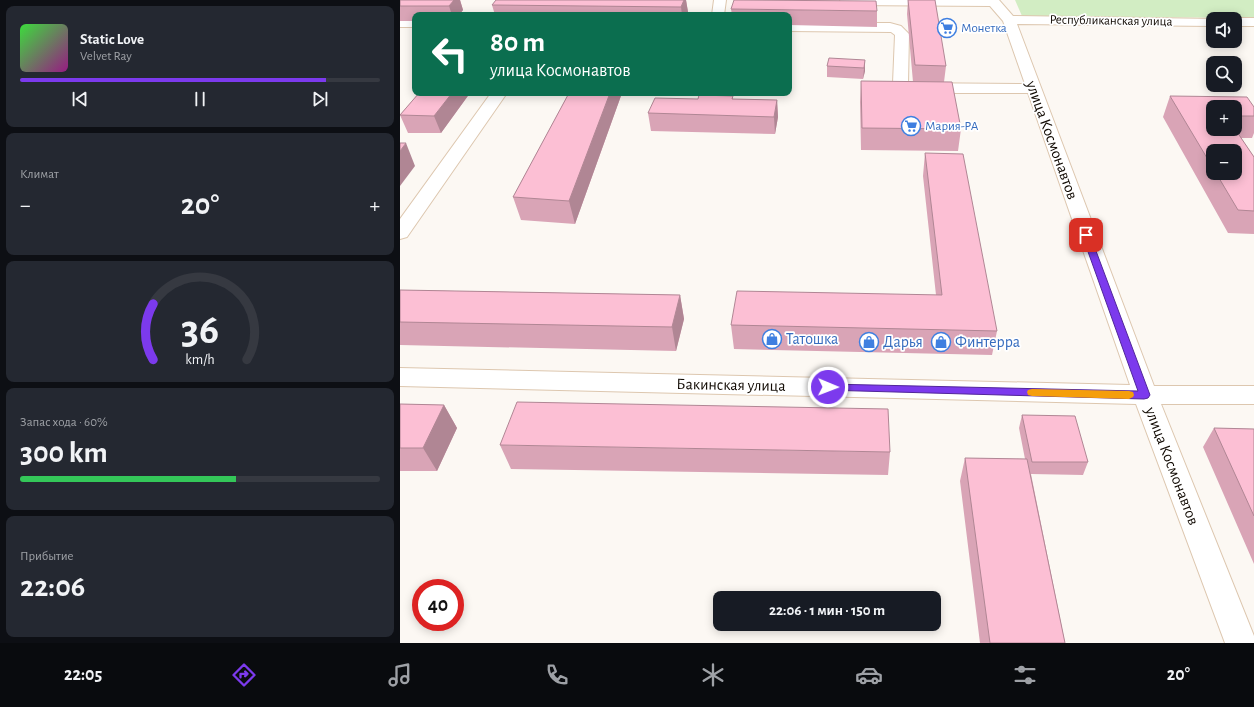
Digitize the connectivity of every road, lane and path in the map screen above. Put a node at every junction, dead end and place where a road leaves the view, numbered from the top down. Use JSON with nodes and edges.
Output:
{"nodes":[{"id":1,"x":720,"y":0,"type":"edge"},
{"id":2,"x":836,"y":1,"type":"edge"},
{"id":3,"x":992,"y":1,"type":"edge"},
{"id":4,"x":718,"y":12,"type":"edge"},
{"id":5,"x":1009,"y":20,"type":"junction"},
{"id":6,"x":1206,"y":22,"type":"edge"},
{"id":7,"x":1242,"y":22,"type":"edge"},
{"id":8,"x":1254,"y":22,"type":"edge"},
{"id":9,"x":400,"y":23,"type":"edge"},
{"id":10,"x":412,"y":23,"type":"edge"},
{"id":11,"x":792,"y":27,"type":"edge"},
{"id":12,"x":1034,"y":89,"type":"junction"},
{"id":13,"x":497,"y":96,"type":"edge"},
{"id":14,"x":400,"y":233,"type":"edge"},
{"id":15,"x":400,"y":377,"type":"edge"},
{"id":16,"x":1144,"y":395,"type":"junction"},
{"id":17,"x":1254,"y":395,"type":"edge"},
{"id":18,"x":1241,"y":643,"type":"edge"}],
"edges":[{"from":1,"to":4,"type":"street"},
{"from":2,"to":3,"type":"street"},
{"from":3,"to":5,"type":"street","name":"улица Космонавтов"},
{"from":5,"to":6,"type":"street","name":"Республиканская улица"},
{"from":5,"to":12,"type":"street","name":"улица Космонавтов"},
{"from":7,"to":8,"type":"street"},
{"from":9,"to":10,"type":"street"},
{"from":11,"to":12,"type":"street"},
{"from":12,"to":16,"type":"street","name":"улица Космонавтов"},
{"from":13,"to":14,"type":"street"},
{"from":15,"to":16,"type":"street","name":"Бакинская улица"},
{"from":16,"to":17,"type":"street","name":"Бакинская улица"},
{"from":16,"to":18,"type":"street","name":"улица Космонавтов"}]}
